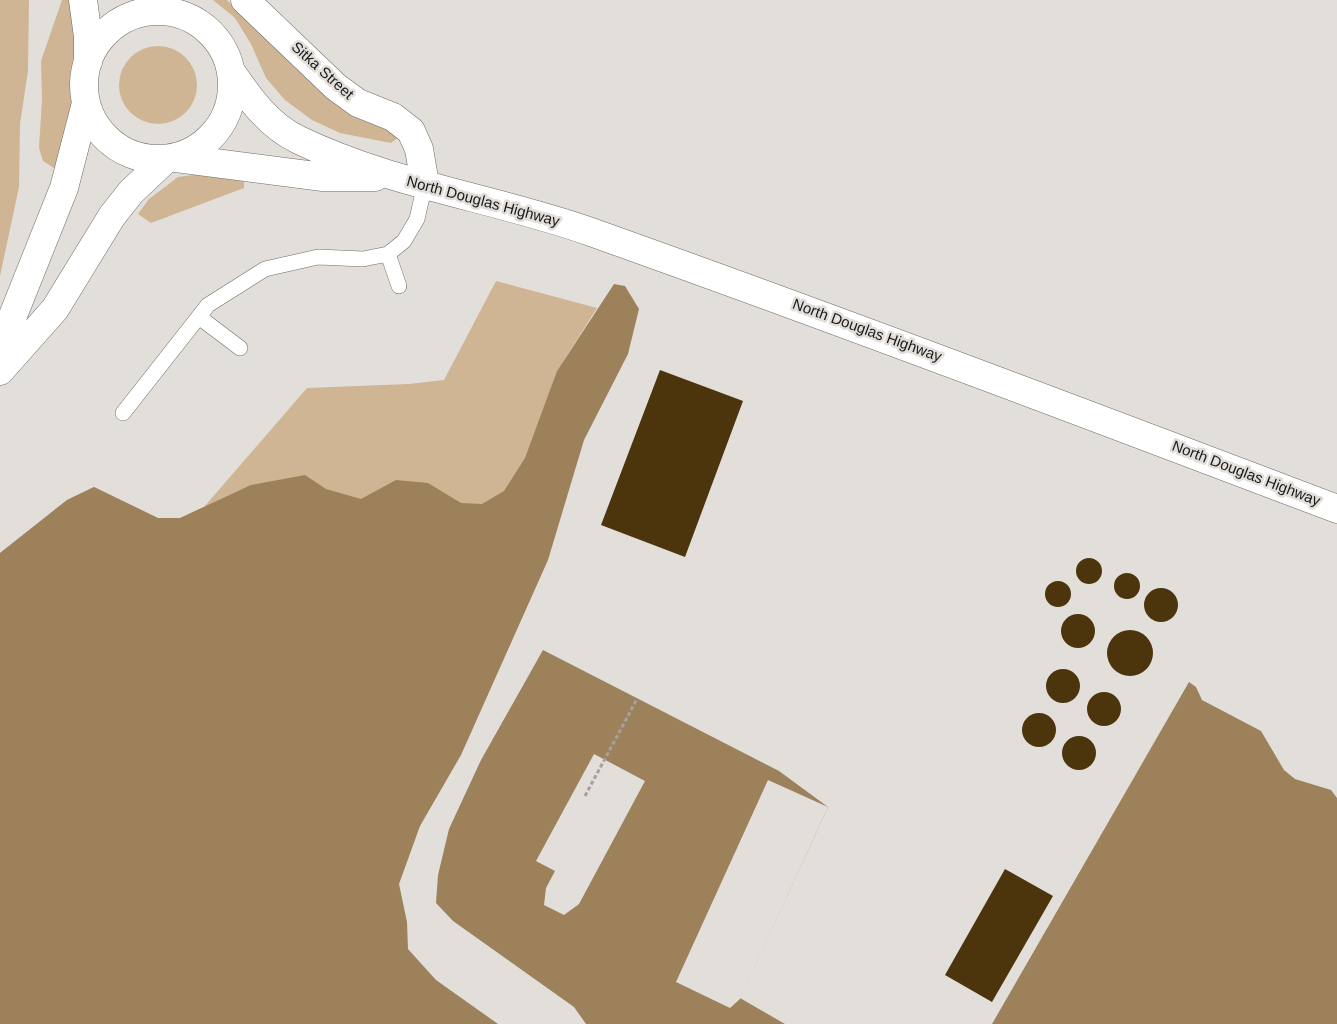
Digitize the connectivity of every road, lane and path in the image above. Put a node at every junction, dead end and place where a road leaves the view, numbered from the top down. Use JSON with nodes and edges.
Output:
{"nodes":[{"id":1,"x":83,"y":0,"type":"edge"},
{"id":2,"x":174,"y":0,"type":"edge"},
{"id":3,"x":245,"y":0,"type":"edge"},
{"id":4,"x":198,"y":22,"type":"junction"},
{"id":5,"x":88,"y":62,"type":"junction"},
{"id":6,"x":232,"y":73,"type":"junction"},
{"id":7,"x":86,"y":103,"type":"junction"},
{"id":8,"x":171,"y":158,"type":"junction"},
{"id":9,"x":389,"y":176,"type":"junction"},
{"id":10,"x":425,"y":184,"type":"junction"},
{"id":11,"x":388,"y":254,"type":"junction"},
{"id":12,"x":398,"y":286,"type":"dead end"},
{"id":13,"x":199,"y":317,"type":"junction"},
{"id":14,"x":0,"y":348,"type":"edge"},
{"id":15,"x":240,"y":348,"type":"dead end"},
{"id":16,"x":0,"y":371,"type":"edge"},
{"id":17,"x":123,"y":413,"type":"dead end"},
{"id":18,"x":1337,"y":508,"type":"edge"},
{"id":19,"x":637,"y":700,"type":"dead end"},
{"id":20,"x":585,"y":796,"type":"dead end"}],
"edges":[{"from":1,"to":5,"type":"main road"},
{"from":2,"to":4,"type":"main road"},
{"from":3,"to":10,"type":"main road","name":"Sitka Street"},
{"from":4,"to":5,"type":"main road"},
{"from":4,"to":6,"type":"main road"},
{"from":5,"to":7,"type":"main road"},
{"from":6,"to":8,"type":"main road"},
{"from":6,"to":9,"type":"main road"},
{"from":7,"to":8,"type":"main road"},
{"from":7,"to":14,"type":"main road"},
{"from":8,"to":9,"type":"main road"},
{"from":8,"to":16,"type":"main road"},
{"from":9,"to":10,"type":"main road","name":"North Douglas Highway"},
{"from":10,"to":11,"type":"lane"},
{"from":10,"to":18,"type":"main road","name":"North Douglas Highway"},
{"from":11,"to":12,"type":"lane"},
{"from":11,"to":13,"type":"lane"},
{"from":13,"to":15,"type":"lane"},
{"from":13,"to":17,"type":"lane"},
{"from":19,"to":20,"type":"path"}]}
